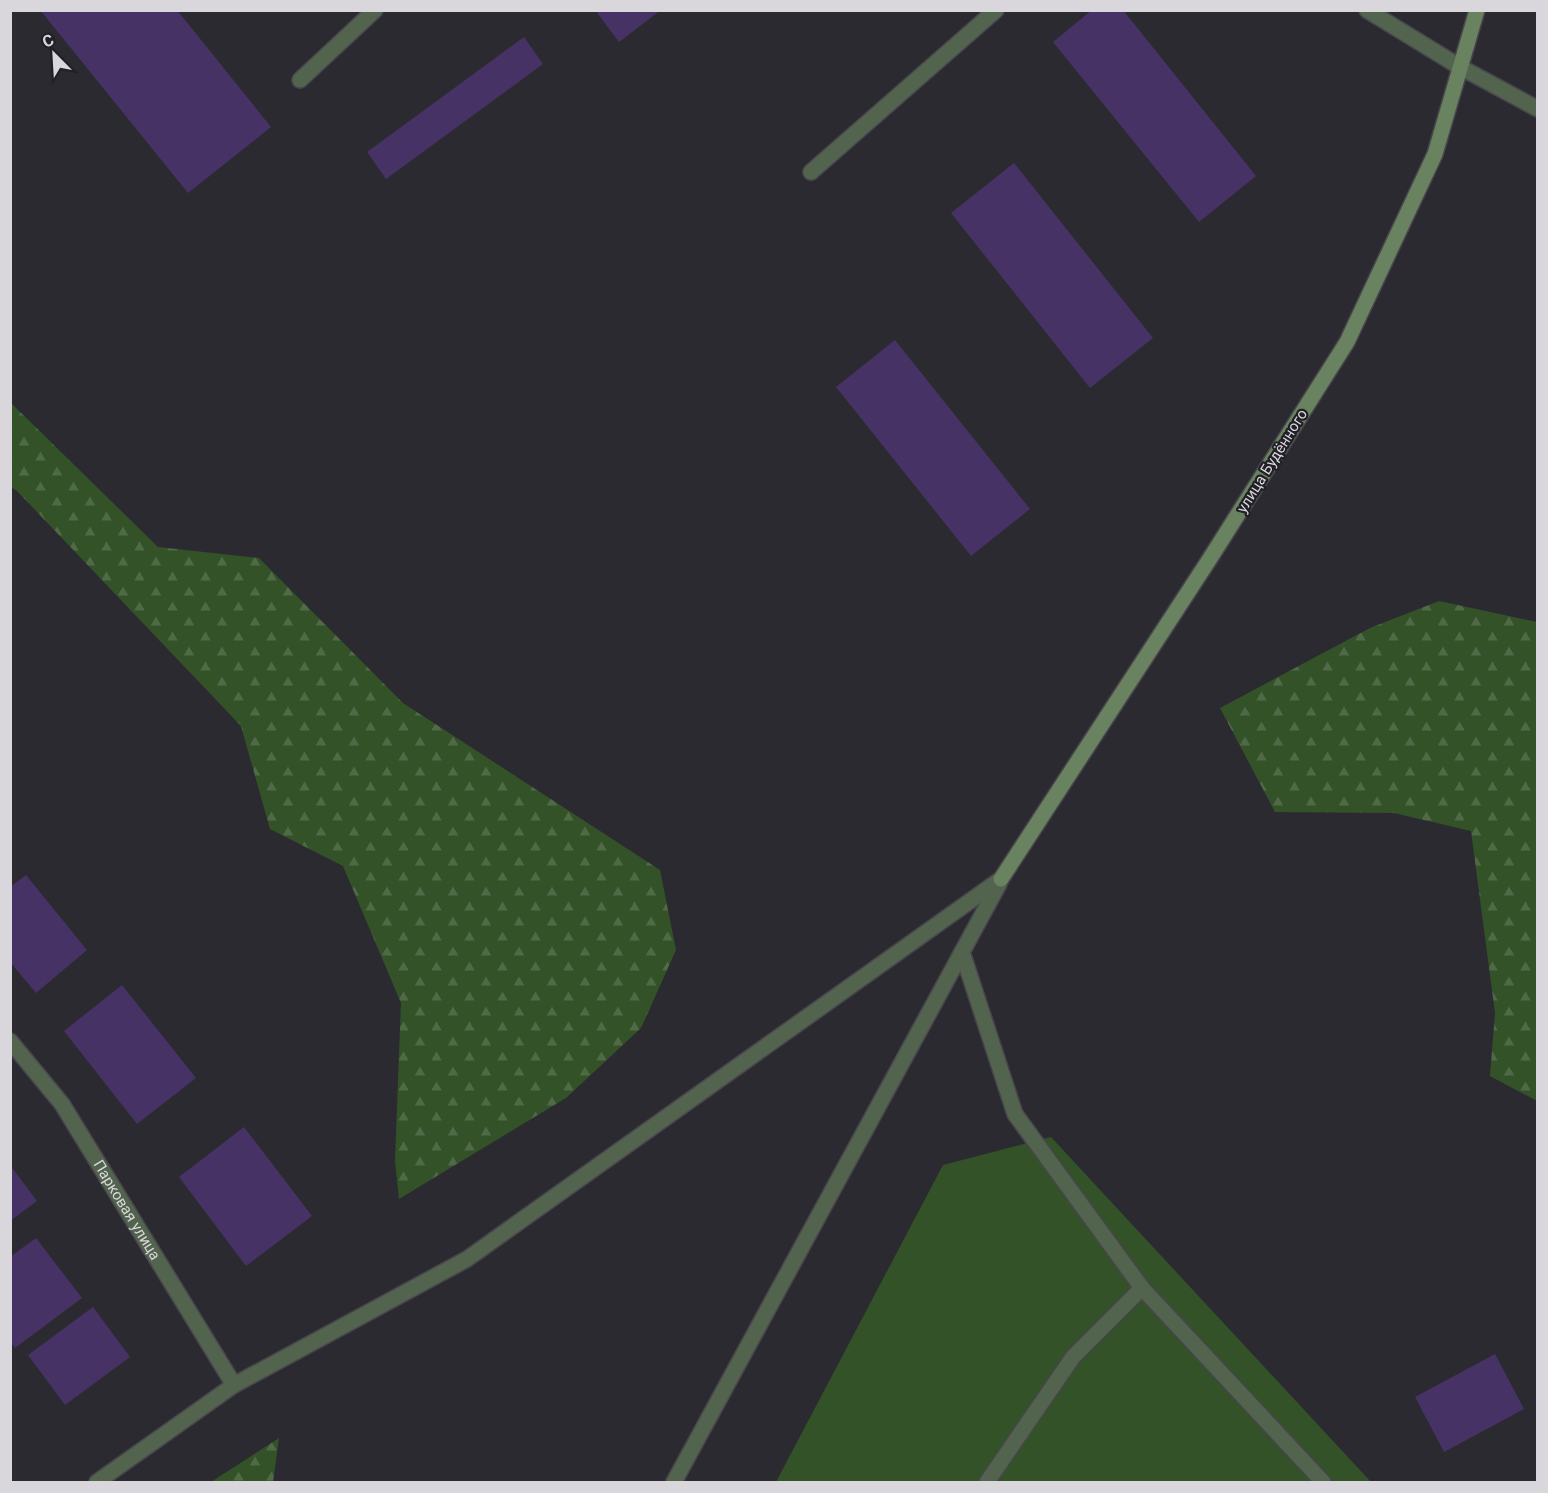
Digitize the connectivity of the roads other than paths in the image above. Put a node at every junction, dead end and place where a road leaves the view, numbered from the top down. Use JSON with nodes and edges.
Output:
{"nodes":[{"id":1,"x":375,"y":10,"type":"edge"},
{"id":2,"x":996,"y":10,"type":"edge"},
{"id":3,"x":1366,"y":10,"type":"edge"},
{"id":4,"x":1477,"y":10,"type":"edge"},
{"id":5,"x":1460,"y":67,"type":"junction"},
{"id":6,"x":300,"y":80,"type":"dead end"},
{"id":7,"x":1538,"y":109,"type":"edge"},
{"id":8,"x":811,"y":172,"type":"dead end"},
{"id":9,"x":1001,"y":879,"type":"junction"},
{"id":10,"x":962,"y":952,"type":"junction"},
{"id":11,"x":10,"y":1041,"type":"edge"},
{"id":12,"x":1142,"y":1288,"type":"junction"},
{"id":13,"x":234,"y":1385,"type":"junction"},
{"id":14,"x":97,"y":1482,"type":"edge"},
{"id":15,"x":674,"y":1482,"type":"edge"},
{"id":16,"x":987,"y":1482,"type":"edge"},
{"id":17,"x":1320,"y":1482,"type":"edge"}],
"edges":[{"from":1,"to":6,"type":"street"},
{"from":2,"to":8,"type":"street"},
{"from":3,"to":5,"type":"street"},
{"from":4,"to":5,"type":"street","name":"улица Будённого"},
{"from":5,"to":7,"type":"street"},
{"from":5,"to":9,"type":"street","name":"улица Будённого"},
{"from":9,"to":10,"type":"street"},
{"from":9,"to":13,"type":"street"},
{"from":10,"to":12,"type":"street"},
{"from":10,"to":15,"type":"street"},
{"from":11,"to":13,"type":"street","name":"Парковая улица"},
{"from":12,"to":16,"type":"street"},
{"from":12,"to":17,"type":"street"},
{"from":13,"to":14,"type":"street"}]}
